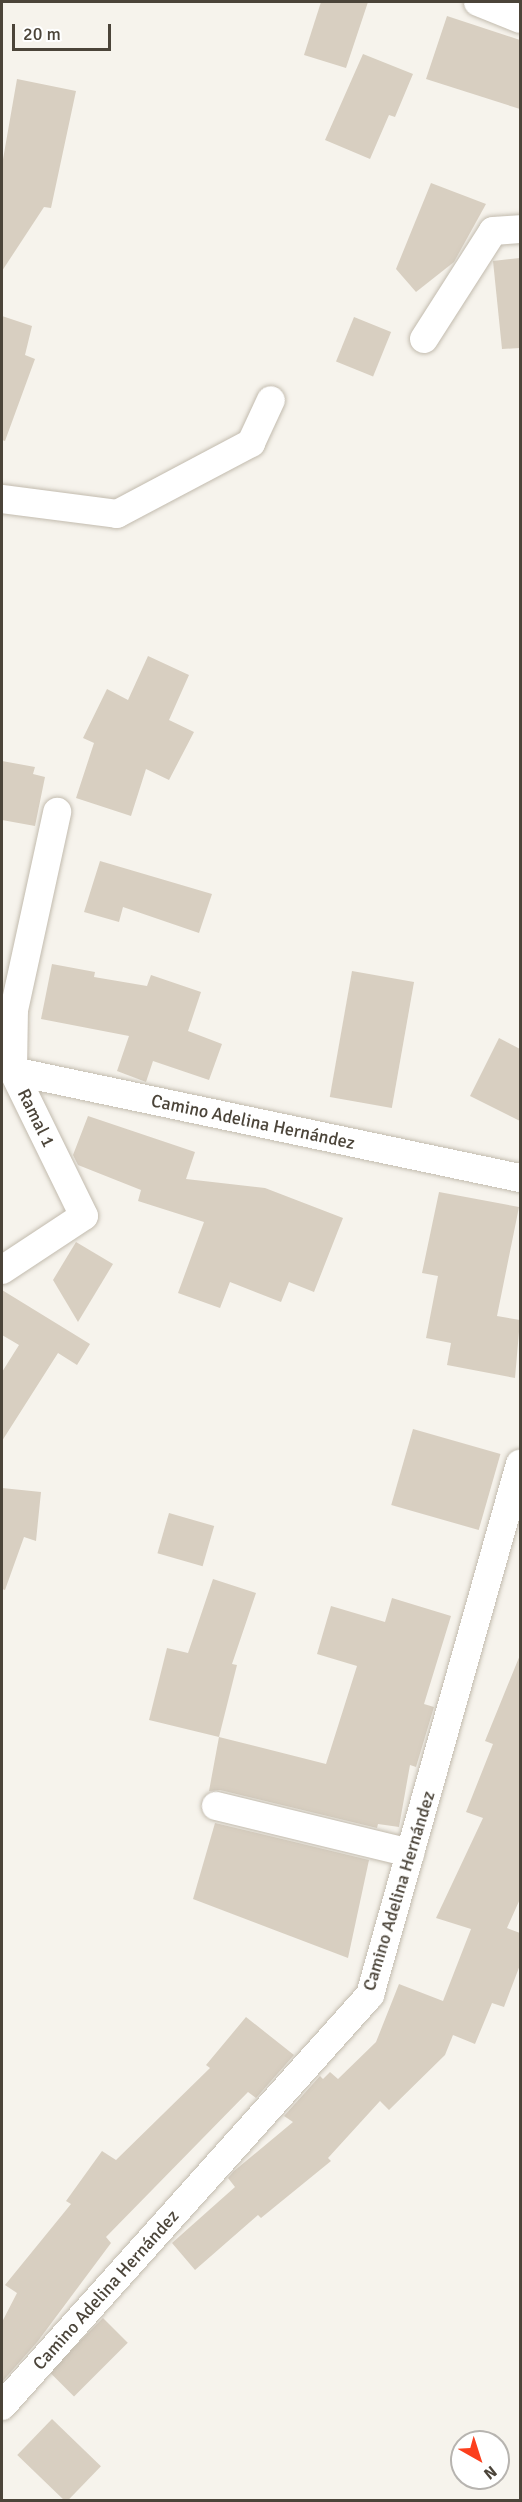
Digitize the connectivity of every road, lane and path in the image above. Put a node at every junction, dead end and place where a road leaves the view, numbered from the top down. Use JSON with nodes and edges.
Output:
{"nodes":[{"id":1,"x":478,"y":2,"type":"edge"},
{"id":2,"x":520,"y":19,"type":"edge"},
{"id":3,"x":520,"y":229,"type":"edge"},
{"id":4,"x":424,"y":339,"type":"dead end"},
{"id":5,"x":271,"y":400,"type":"dead end"},
{"id":6,"x":2,"y":499,"type":"edge"},
{"id":7,"x":57,"y":812,"type":"dead end"},
{"id":8,"x":7,"y":1059,"type":"edge"},
{"id":9,"x":520,"y":1178,"type":"edge"},
{"id":10,"x":2,"y":1270,"type":"edge"},
{"id":11,"x":520,"y":1464,"type":"edge"},
{"id":12,"x":216,"y":1806,"type":"dead end"},
{"id":13,"x":410,"y":1853,"type":"junction"},
{"id":14,"x":2,"y":2406,"type":"edge"}],
"edges":[{"from":1,"to":2,"type":"street"},
{"from":3,"to":4,"type":"street"},
{"from":5,"to":6,"type":"street"},
{"from":7,"to":8,"type":"street","name":"Ramal 1"},
{"from":8,"to":9,"type":"street","name":"Camino Adelina Hernández"},
{"from":8,"to":10,"type":"street","name":"Ramal 1"},
{"from":11,"to":13,"type":"street","name":"Camino Adelina Hernández"},
{"from":12,"to":13,"type":"street"},
{"from":13,"to":14,"type":"street","name":"Camino Adelina Hernández"}]}
